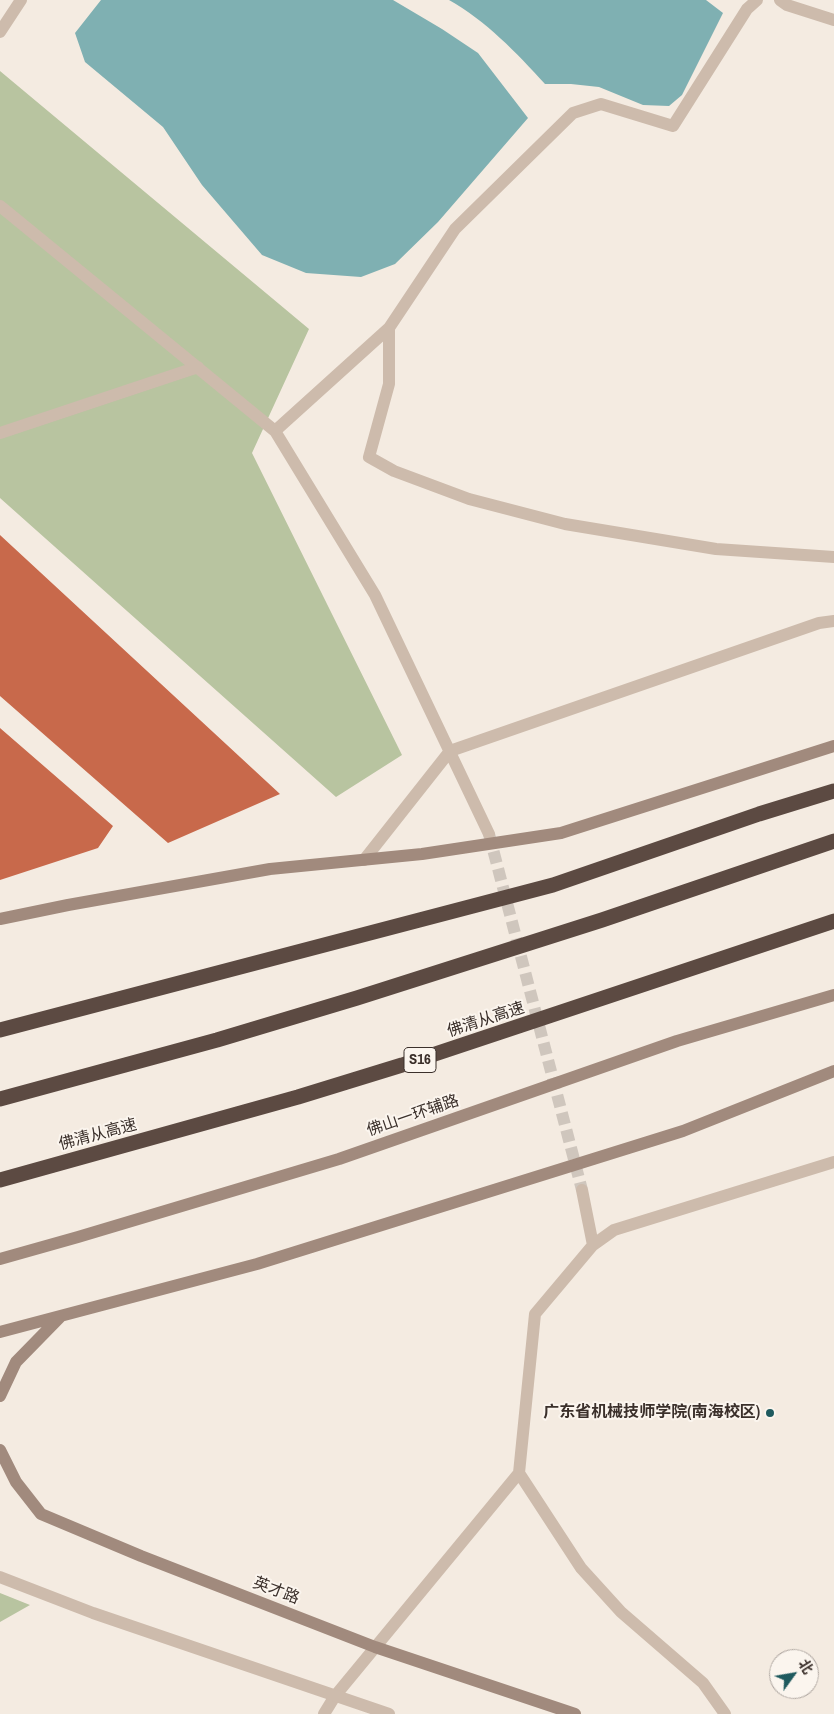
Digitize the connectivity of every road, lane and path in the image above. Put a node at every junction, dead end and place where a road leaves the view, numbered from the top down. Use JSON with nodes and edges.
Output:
{"nodes":[{"id":1,"x":22,"y":0,"type":"edge"},
{"id":2,"x":757,"y":0,"type":"edge"},
{"id":3,"x":780,"y":0,"type":"edge"},
{"id":4,"x":834,"y":20,"type":"edge"},
{"id":5,"x":0,"y":32,"type":"edge"},
{"id":6,"x":0,"y":206,"type":"edge"},
{"id":7,"x":389,"y":328,"type":"junction"},
{"id":8,"x":198,"y":367,"type":"junction"},
{"id":9,"x":275,"y":431,"type":"junction"},
{"id":10,"x":0,"y":433,"type":"edge"},
{"id":11,"x":834,"y":557,"type":"edge"},
{"id":12,"x":834,"y":621,"type":"edge"},
{"id":13,"x":834,"y":746,"type":"edge"},
{"id":14,"x":450,"y":751,"type":"junction"},
{"id":15,"x":834,"y":791,"type":"edge"},
{"id":16,"x":490,"y":834,"type":"tunnel mouth"},
{"id":17,"x":834,"y":841,"type":"edge"},
{"id":18,"x":364,"y":860,"type":"junction"},
{"id":19,"x":0,"y":919,"type":"edge"},
{"id":20,"x":834,"y":921,"type":"edge"},
{"id":21,"x":834,"y":996,"type":"edge"},
{"id":22,"x":0,"y":1030,"type":"edge"},
{"id":23,"x":834,"y":1072,"type":"edge"},
{"id":24,"x":0,"y":1099,"type":"edge"},
{"id":25,"x":834,"y":1162,"type":"edge"},
{"id":26,"x":0,"y":1180,"type":"edge"},
{"id":27,"x":582,"y":1190,"type":"tunnel mouth"},
{"id":28,"x":593,"y":1245,"type":"junction"},
{"id":29,"x":0,"y":1259,"type":"edge"},
{"id":30,"x":62,"y":1315,"type":"junction"},
{"id":31,"x":0,"y":1332,"type":"edge"},
{"id":32,"x":0,"y":1396,"type":"edge"},
{"id":33,"x":0,"y":1450,"type":"edge"},
{"id":34,"x":519,"y":1473,"type":"junction"},
{"id":35,"x":0,"y":1577,"type":"edge"},
{"id":36,"x":375,"y":1647,"type":"junction"},
{"id":37,"x":335,"y":1696,"type":"junction"},
{"id":38,"x":324,"y":1714,"type":"edge"},
{"id":39,"x":389,"y":1714,"type":"edge"},
{"id":40,"x":575,"y":1714,"type":"edge"},
{"id":41,"x":725,"y":1714,"type":"edge"}],
"edges":[{"from":1,"to":5,"type":"street"},
{"from":2,"to":7,"type":"street"},
{"from":3,"to":4,"type":"street"},
{"from":6,"to":8,"type":"street"},
{"from":7,"to":9,"type":"street"},
{"from":7,"to":11,"type":"street"},
{"from":8,"to":9,"type":"street"},
{"from":8,"to":10,"type":"street"},
{"from":9,"to":14,"type":"street"},
{"from":12,"to":14,"type":"street"},
{"from":13,"to":18,"type":"main road"},
{"from":14,"to":16,"type":"street"},
{"from":14,"to":18,"type":"street"},
{"from":15,"to":22,"type":"highway"},
{"from":17,"to":24,"type":"highway"},
{"from":18,"to":19,"type":"main road"},
{"from":20,"to":26,"type":"highway","name":"佛清从高速","number":"S16"},
{"from":21,"to":29,"type":"main road","name":"佛山一环辅路"},
{"from":23,"to":30,"type":"main road"},
{"from":25,"to":28,"type":"street"},
{"from":27,"to":28,"type":"street"},
{"from":28,"to":34,"type":"street"},
{"from":30,"to":31,"type":"main road"},
{"from":30,"to":32,"type":"main road"},
{"from":33,"to":36,"type":"main road","name":"英才路"},
{"from":34,"to":36,"type":"street"},
{"from":34,"to":41,"type":"street"},
{"from":35,"to":37,"type":"street"},
{"from":36,"to":37,"type":"street"},
{"from":36,"to":40,"type":"main road","name":"英才路"},
{"from":37,"to":38,"type":"street"},
{"from":37,"to":39,"type":"street"}]}
